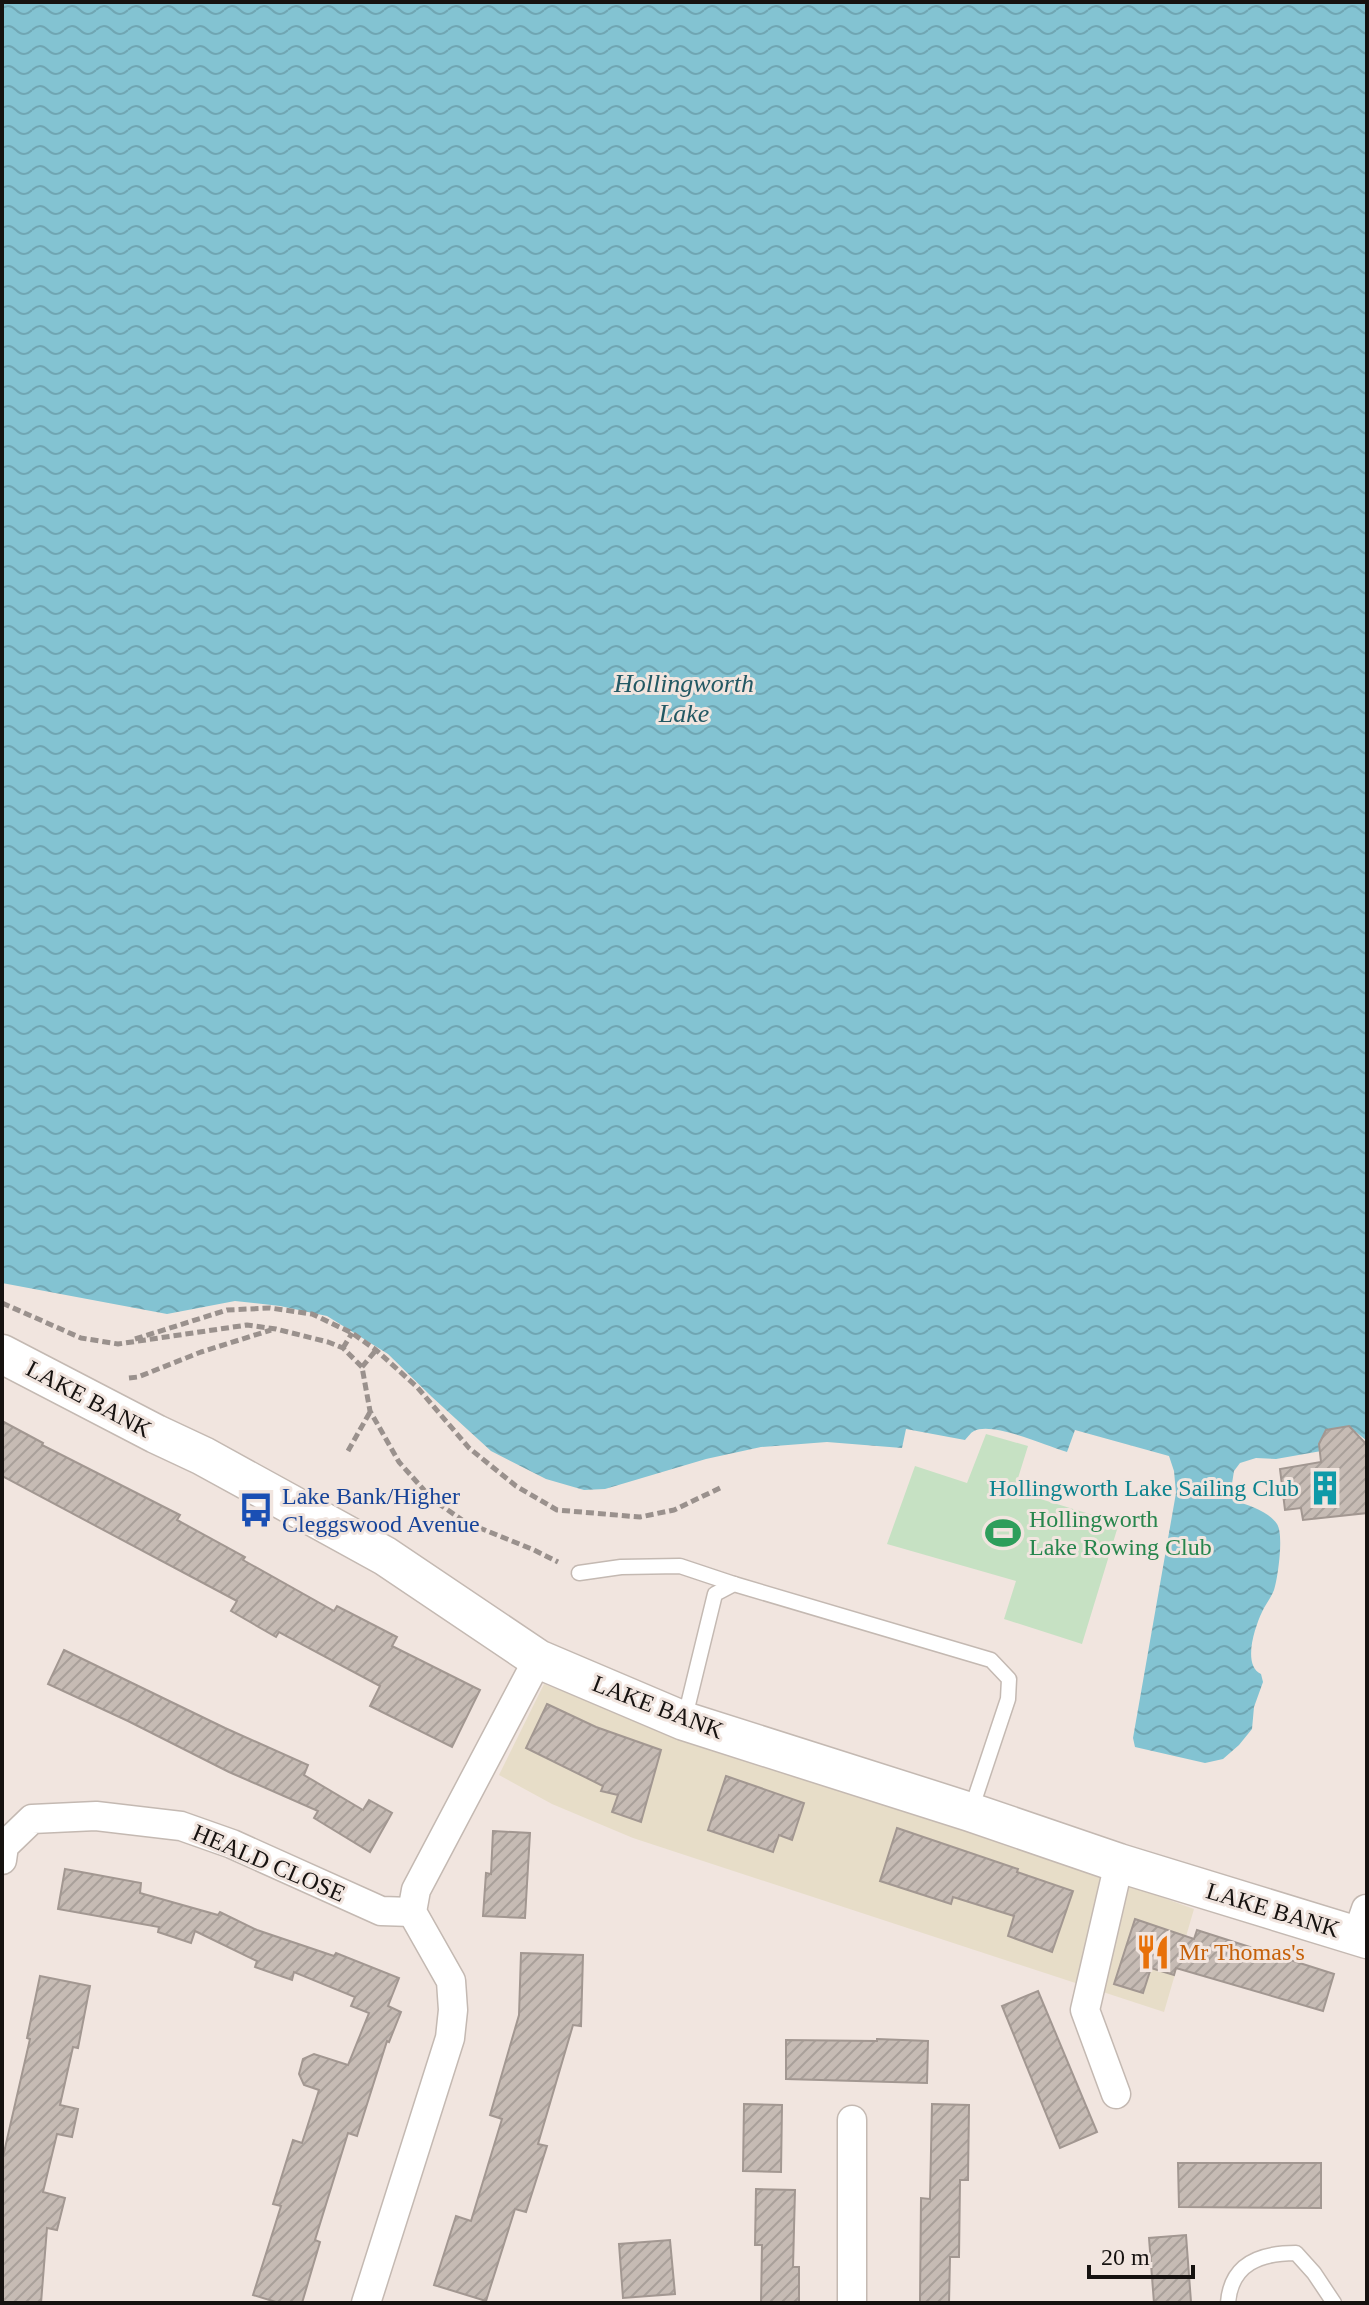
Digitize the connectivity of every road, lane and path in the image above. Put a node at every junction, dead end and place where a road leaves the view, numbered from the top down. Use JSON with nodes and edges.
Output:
{"nodes":[{"id":1,"x":2,"y":1303,"type":"edge"},
{"id":2,"x":276,"y":1329,"type":"junction"},
{"id":3,"x":352,"y":1333,"type":"junction"},
{"id":4,"x":118,"y":1344,"type":"junction"},
{"id":5,"x":343,"y":1348,"type":"junction"},
{"id":6,"x":376,"y":1350,"type":"junction"},
{"id":7,"x":2,"y":1354,"type":"edge"},
{"id":8,"x":362,"y":1367,"type":"junction"},
{"id":9,"x":123,"y":1378,"type":"dead end"},
{"id":10,"x":370,"y":1411,"type":"junction"},
{"id":11,"x":348,"y":1451,"type":"dead end"},
{"id":12,"x":720,"y":1488,"type":"dead end"},
{"id":13,"x":579,"y":1573,"type":"joint"},
{"id":14,"x":734,"y":1584,"type":"junction"},
{"id":15,"x":538,"y":1659,"type":"junction"},
{"id":16,"x":684,"y":1721,"type":"junction"},
{"id":17,"x":970,"y":1812,"type":"junction"},
{"id":18,"x":2,"y":1860,"type":"edge"},
{"id":19,"x":1119,"y":1863,"type":"junction"},
{"id":20,"x":412,"y":1912,"type":"junction"},
{"id":21,"x":1363,"y":1928,"type":"edge"},
{"id":22,"x":1116,"y":2094,"type":"dead end"},
{"id":23,"x":852,"y":2120,"type":"dead end"},
{"id":24,"x":366,"y":2303,"type":"edge"},
{"id":25,"x":852,"y":2303,"type":"edge"},
{"id":26,"x":1228,"y":2303,"type":"edge"},
{"id":27,"x":1334,"y":2303,"type":"edge"}],
"edges":[{"from":1,"to":4,"type":"path"},
{"from":2,"to":4,"type":"path"},
{"from":2,"to":5,"type":"path"},
{"from":2,"to":9,"type":"path"},
{"from":3,"to":4,"type":"path"},
{"from":3,"to":5,"type":"path"},
{"from":3,"to":6,"type":"path"},
{"from":5,"to":8,"type":"path"},
{"from":6,"to":8,"type":"path"},
{"from":6,"to":12,"type":"path"},
{"from":7,"to":15,"type":"main road","name":"LAKE BANK"},
{"from":8,"to":10,"type":"path"},
{"from":10,"to":11,"type":"path"},
{"from":10,"to":13,"type":"path"},
{"from":13,"to":14,"type":"lane"},
{"from":14,"to":16,"type":"lane"},
{"from":14,"to":17,"type":"lane"},
{"from":15,"to":16,"type":"main road","name":"LAKE BANK"},
{"from":15,"to":20,"type":"street"},
{"from":16,"to":17,"type":"main road","name":"LAKE BANK"},
{"from":17,"to":19,"type":"main road","name":"LAKE BANK"},
{"from":18,"to":20,"type":"street","name":"HEALD CLOSE"},
{"from":19,"to":21,"type":"main road","name":"LAKE BANK"},
{"from":19,"to":22,"type":"street"},
{"from":20,"to":24,"type":"street"},
{"from":23,"to":25,"type":"street"},
{"from":26,"to":27,"type":"lane"}]}
